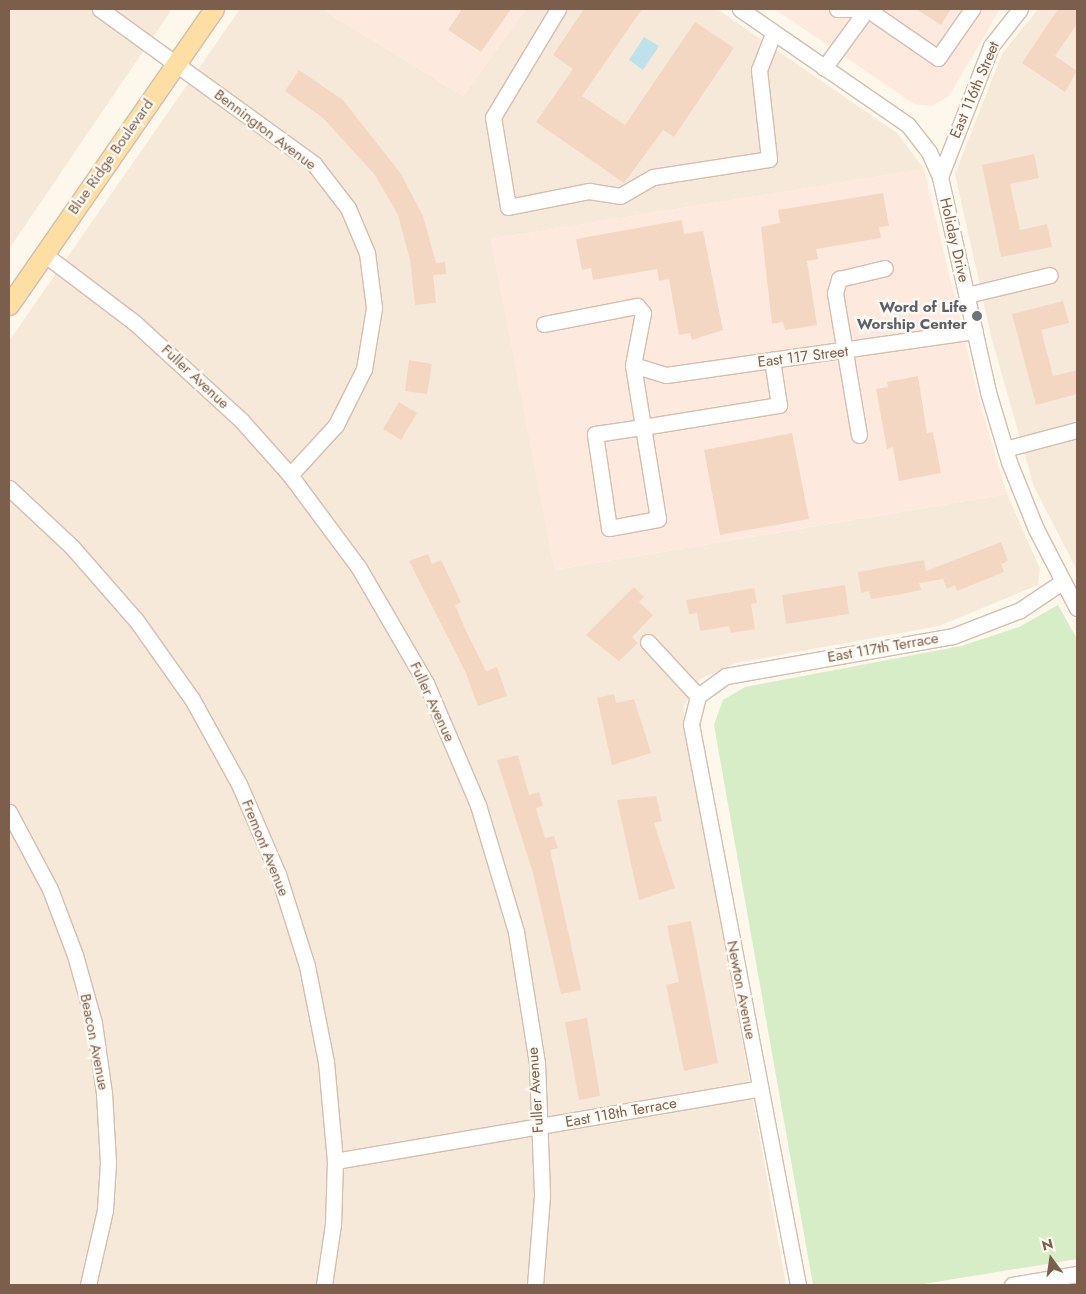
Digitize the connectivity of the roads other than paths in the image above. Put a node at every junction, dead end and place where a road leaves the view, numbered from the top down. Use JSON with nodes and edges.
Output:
{"nodes":[{"id":1,"x":100,"y":9,"type":"edge"},
{"id":2,"x":214,"y":9,"type":"edge"},
{"id":3,"x":558,"y":9,"type":"edge"},
{"id":4,"x":740,"y":9,"type":"edge"},
{"id":5,"x":837,"y":9,"type":"edge"},
{"id":6,"x":972,"y":9,"type":"edge"},
{"id":7,"x":1020,"y":9,"type":"edge"},
{"id":8,"x":867,"y":10,"type":"edge"},
{"id":9,"x":773,"y":33,"type":"junction"},
{"id":10,"x":176,"y":64,"type":"junction"},
{"id":11,"x":824,"y":68,"type":"junction"},
{"id":12,"x":940,"y":177,"type":"junction"},
{"id":13,"x":44,"y":254,"type":"junction"},
{"id":14,"x":885,"y":268,"type":"dead end"},
{"id":15,"x":1050,"y":275,"type":"dead end"},
{"id":16,"x":967,"y":295,"type":"junction"},
{"id":17,"x":9,"y":306,"type":"edge"},
{"id":18,"x":544,"y":324,"type":"dead end"},
{"id":19,"x":975,"y":331,"type":"junction"},
{"id":20,"x":843,"y":353,"type":"junction"},
{"id":21,"x":772,"y":360,"type":"junction"},
{"id":22,"x":632,"y":365,"type":"junction"},
{"id":23,"x":642,"y":426,"type":"junction"},
{"id":24,"x":1077,"y":430,"type":"edge"},
{"id":25,"x":859,"y":435,"type":"dead end"},
{"id":26,"x":1005,"y":449,"type":"junction"},
{"id":27,"x":290,"y":475,"type":"junction"},
{"id":28,"x":9,"y":488,"type":"edge"},
{"id":29,"x":1062,"y":582,"type":"junction"},
{"id":30,"x":1077,"y":608,"type":"edge"},
{"id":31,"x":648,"y":642,"type":"dead end"},
{"id":32,"x":698,"y":696,"type":"junction"},
{"id":33,"x":9,"y":812,"type":"edge"},
{"id":34,"x":760,"y":1088,"type":"junction"},
{"id":35,"x":539,"y":1128,"type":"junction"},
{"id":36,"x":335,"y":1161,"type":"junction"},
{"id":37,"x":1077,"y":1274,"type":"edge"},
{"id":38,"x":88,"y":1285,"type":"edge"},
{"id":39,"x":324,"y":1285,"type":"edge"},
{"id":40,"x":535,"y":1285,"type":"edge"},
{"id":41,"x":798,"y":1285,"type":"edge"},
{"id":42,"x":1012,"y":1285,"type":"edge"}],
"edges":[{"from":1,"to":10,"type":"street","name":"Bennington Avenue"},
{"from":2,"to":10,"type":"main road","name":"Blue Ridge Boulevard"},
{"from":3,"to":9,"type":"street"},
{"from":4,"to":9,"type":"street","name":"Holiday Drive"},
{"from":5,"to":8,"type":"street"},
{"from":6,"to":8,"type":"street"},
{"from":7,"to":12,"type":"street","name":"East 116th Street"},
{"from":8,"to":11,"type":"street"},
{"from":9,"to":11,"type":"street","name":"Holiday Drive"},
{"from":10,"to":13,"type":"main road","name":"Blue Ridge Boulevard"},
{"from":10,"to":27,"type":"street","name":"Bennington Avenue"},
{"from":11,"to":12,"type":"street","name":"Holiday Drive"},
{"from":12,"to":16,"type":"street","name":"Holiday Drive"},
{"from":13,"to":17,"type":"main road","name":"Blue Ridge Boulevard"},
{"from":13,"to":27,"type":"street","name":"Fuller Avenue"},
{"from":14,"to":20,"type":"street"},
{"from":15,"to":16,"type":"street"},
{"from":16,"to":19,"type":"street","name":"Holiday Drive"},
{"from":18,"to":22,"type":"street"},
{"from":19,"to":20,"type":"street","name":"East 117 Street"},
{"from":19,"to":26,"type":"street","name":"Holiday Drive"},
{"from":20,"to":21,"type":"street","name":"East 117 Street"},
{"from":20,"to":25,"type":"street"},
{"from":21,"to":22,"type":"street","name":"East 117 Street"},
{"from":21,"to":23,"type":"street"},
{"from":22,"to":23,"type":"street"},
{"from":23,"to":23,"type":"street"},
{"from":24,"to":26,"type":"street"},
{"from":26,"to":29,"type":"street","name":"Holiday Drive"},
{"from":27,"to":35,"type":"street","name":"Fuller Avenue"},
{"from":28,"to":36,"type":"street","name":"Fremont Avenue"},
{"from":29,"to":30,"type":"street","name":"Holiday Drive"},
{"from":29,"to":32,"type":"street","name":"East 117th Terrace"},
{"from":31,"to":32,"type":"street"},
{"from":32,"to":34,"type":"street","name":"Newton Avenue"},
{"from":33,"to":38,"type":"street","name":"Beacon Avenue"},
{"from":34,"to":35,"type":"street","name":"East 118th Terrace"},
{"from":34,"to":41,"type":"street","name":"Newton Avenue"},
{"from":35,"to":36,"type":"street","name":"East 118th Terrace"},
{"from":35,"to":40,"type":"street","name":"Fuller Avenue"},
{"from":36,"to":39,"type":"street","name":"Fremont Avenue"},
{"from":37,"to":42,"type":"street"}]}
